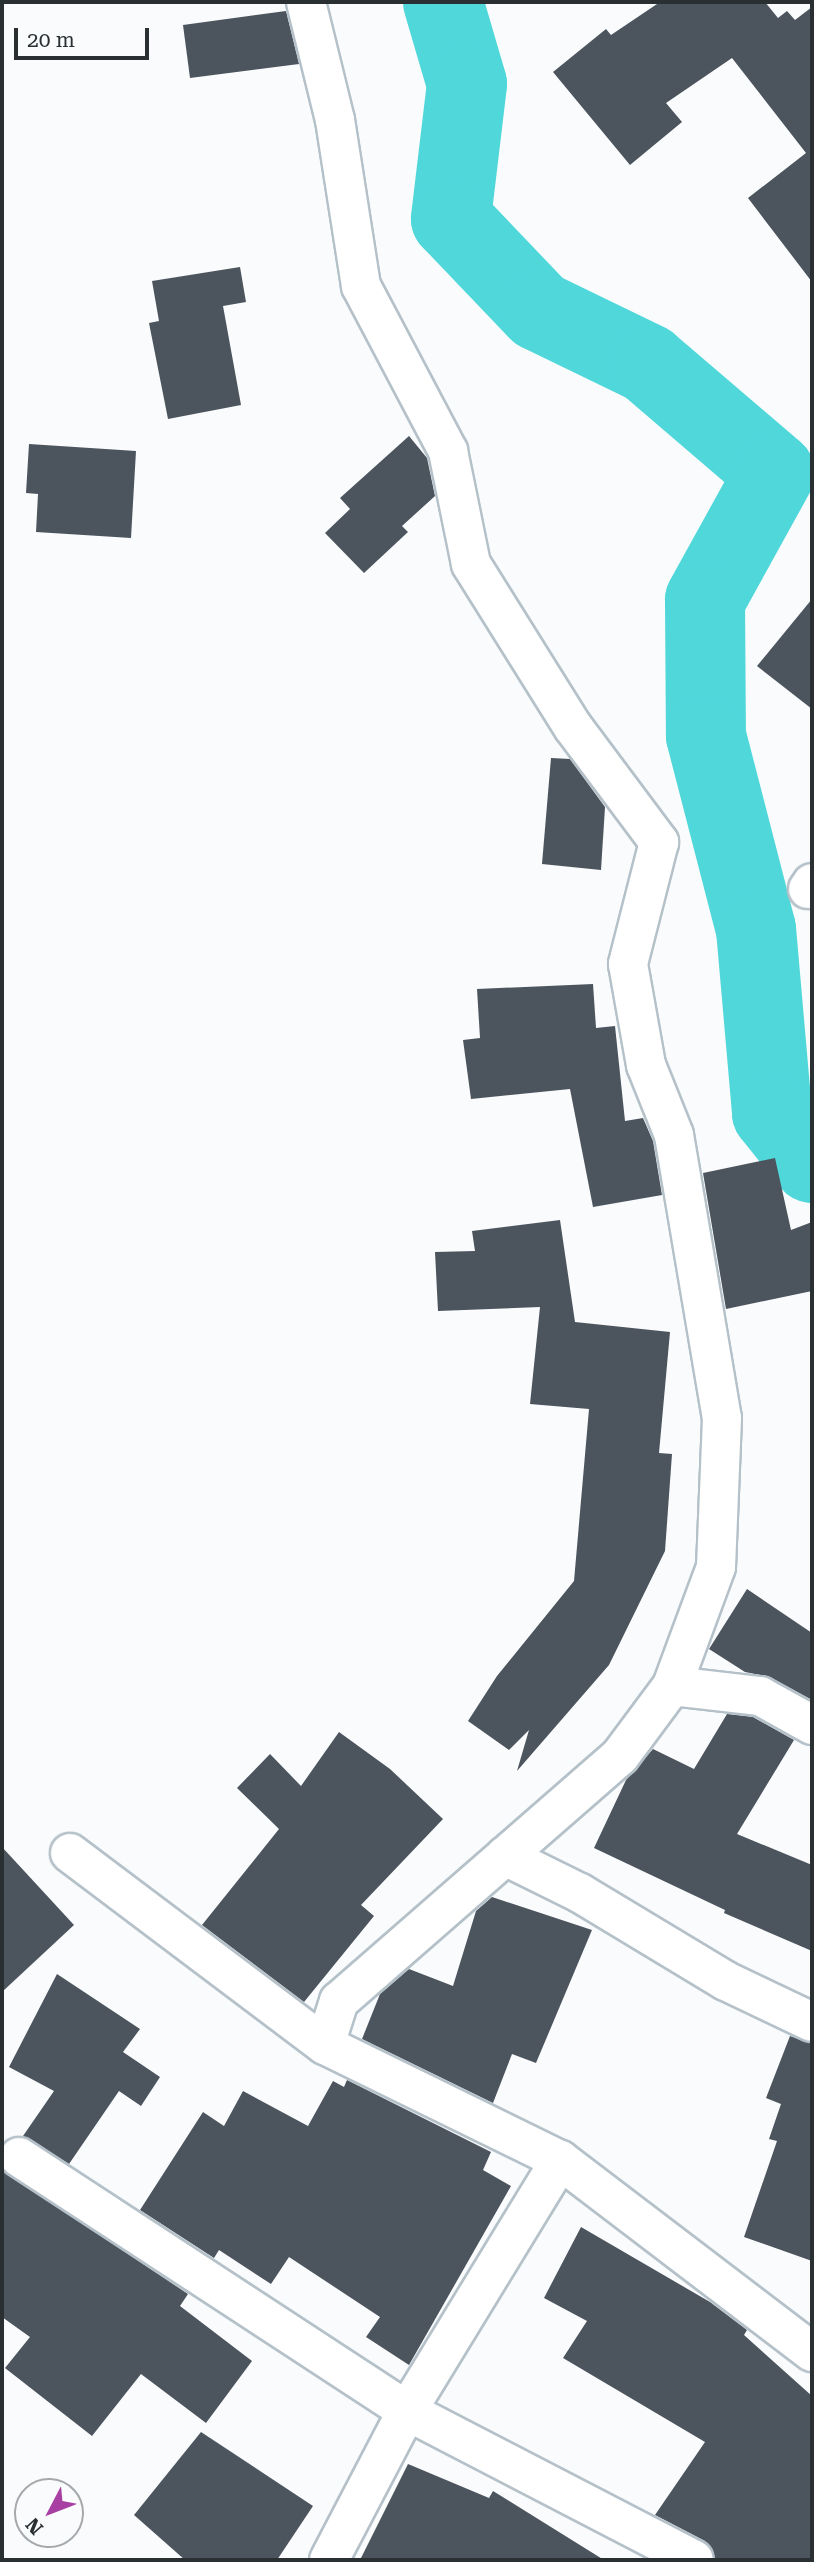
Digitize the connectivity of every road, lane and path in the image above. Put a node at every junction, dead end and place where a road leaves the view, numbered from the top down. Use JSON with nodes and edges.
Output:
{"nodes":[{"id":1,"x":306,"y":2,"type":"edge"},
{"id":2,"x":672,"y":1686,"type":"junction"},
{"id":3,"x":812,"y":1726,"type":"edge"},
{"id":4,"x":70,"y":1853,"type":"dead end"},
{"id":5,"x":505,"y":1856,"type":"junction"},
{"id":6,"x":812,"y":2022,"type":"edge"},
{"id":7,"x":325,"y":2045,"type":"junction"},
{"id":8,"x":19,"y":2157,"type":"dead end"},
{"id":9,"x":560,"y":2160,"type":"junction"},
{"id":10,"x":812,"y":2352,"type":"edge"},
{"id":11,"x":407,"y":2411,"type":"junction"},
{"id":12,"x":691,"y":2559,"type":"edge"},
{"id":13,"x":328,"y":2560,"type":"edge"}],
"edges":[{"from":1,"to":2,"type":"street"},
{"from":2,"to":3,"type":"street"},
{"from":2,"to":5,"type":"street"},
{"from":4,"to":7,"type":"street"},
{"from":5,"to":6,"type":"street"},
{"from":5,"to":7,"type":"street"},
{"from":7,"to":9,"type":"street"},
{"from":8,"to":11,"type":"street"},
{"from":9,"to":10,"type":"street"},
{"from":9,"to":11,"type":"street"},
{"from":11,"to":12,"type":"street"},
{"from":11,"to":13,"type":"street"}]}
